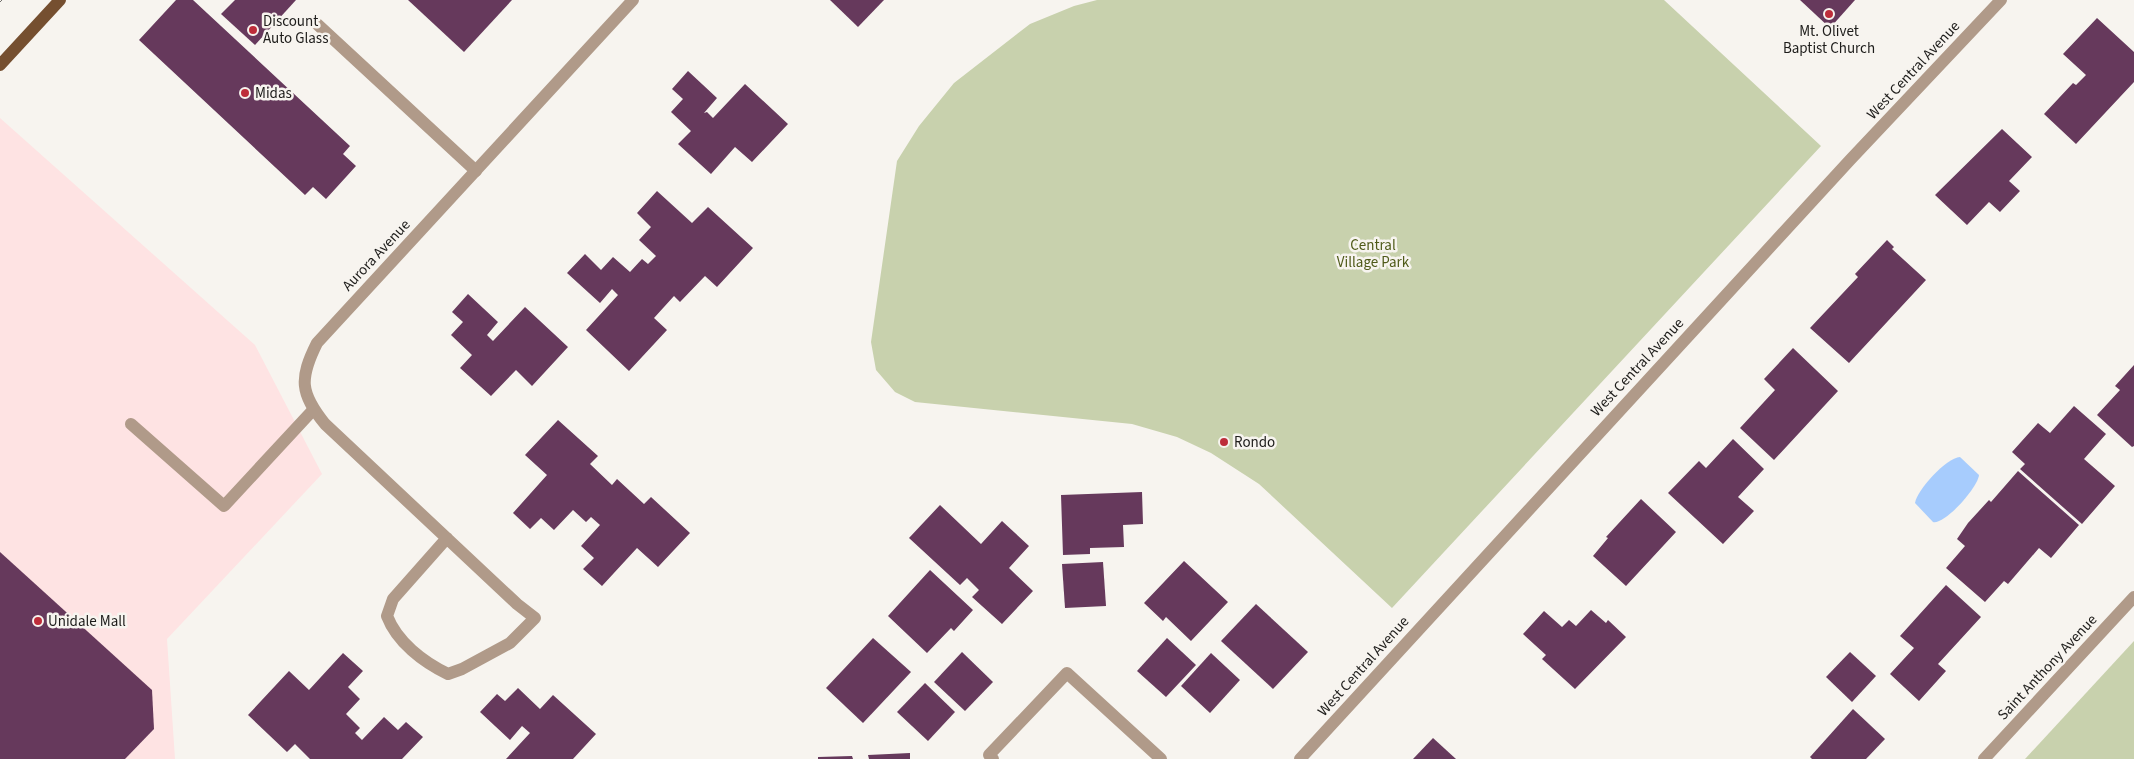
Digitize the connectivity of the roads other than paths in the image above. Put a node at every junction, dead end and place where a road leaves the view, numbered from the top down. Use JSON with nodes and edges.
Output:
{"nodes":[{"id":1,"x":60,"y":0,"type":"edge"},
{"id":2,"x":633,"y":0,"type":"edge"},
{"id":3,"x":2001,"y":0,"type":"edge"},
{"id":4,"x":317,"y":24,"type":"dead end"},
{"id":5,"x":0,"y":65,"type":"edge"},
{"id":6,"x":476,"y":170,"type":"junction"},
{"id":7,"x":313,"y":410,"type":"junction"},
{"id":8,"x":131,"y":424,"type":"dead end"},
{"id":9,"x":447,"y":538,"type":"junction"},
{"id":10,"x":2134,"y":597,"type":"edge"},
{"id":11,"x":993,"y":759,"type":"edge"},
{"id":12,"x":1161,"y":759,"type":"edge"},
{"id":13,"x":1300,"y":759,"type":"edge"},
{"id":14,"x":1984,"y":759,"type":"edge"}],
"edges":[{"from":1,"to":5,"type":"main road"},
{"from":2,"to":6,"type":"street","name":"Aurora Avenue"},
{"from":3,"to":13,"type":"street","name":"West Central Avenue"},
{"from":4,"to":6,"type":"street"},
{"from":6,"to":7,"type":"street","name":"Aurora Avenue"},
{"from":7,"to":8,"type":"street"},
{"from":7,"to":9,"type":"street","name":"Aurora Avenue"},
{"from":9,"to":9,"type":"street","name":"Aurora Avenue"},
{"from":10,"to":14,"type":"street","name":"Saint Anthony Avenue"},
{"from":11,"to":12,"type":"street"}]}
